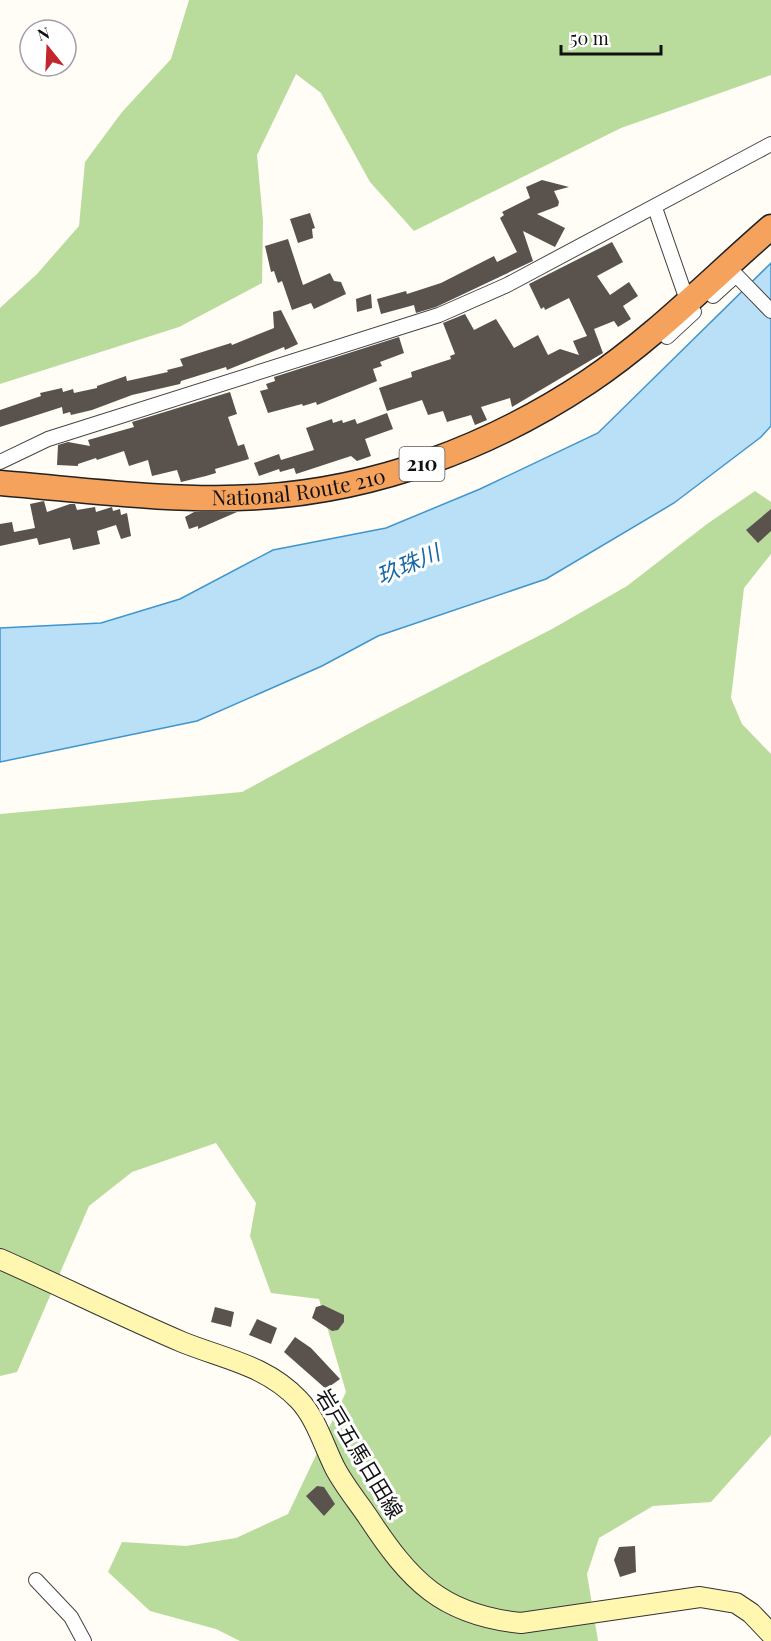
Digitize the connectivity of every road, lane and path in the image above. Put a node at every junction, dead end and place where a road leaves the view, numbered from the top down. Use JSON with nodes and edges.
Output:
{"nodes":[{"id":1,"x":771,"y":144,"type":"edge"},
{"id":2,"x":655,"y":208,"type":"junction"},
{"id":3,"x":771,"y":227,"type":"edge"},
{"id":4,"x":687,"y":300,"type":"junction"},
{"id":5,"x":771,"y":311,"type":"edge"},
{"id":6,"x":657,"y":327,"type":"junction"},
{"id":7,"x":0,"y":462,"type":"edge"},
{"id":8,"x":0,"y":483,"type":"edge"},
{"id":9,"x":0,"y":1259,"type":"edge"},
{"id":10,"x":36,"y":1580,"type":"dead end"},
{"id":11,"x":771,"y":1634,"type":"edge"},
{"id":12,"x":84,"y":1641,"type":"edge"}],
"edges":[{"from":1,"to":2,"type":"street"},
{"from":2,"to":4,"type":"street"},
{"from":2,"to":7,"type":"street"},
{"from":3,"to":4,"type":"highway","name":"National Route 210","number":"210"},
{"from":4,"to":6,"type":"highway","name":"National Route 210","number":"210"},
{"from":5,"to":6,"type":"street"},
{"from":6,"to":8,"type":"highway","name":"National Route 210","number":"210"},
{"from":9,"to":11,"type":"main road","name":"岩戸五馬日田線"},
{"from":10,"to":12,"type":"street"}]}
